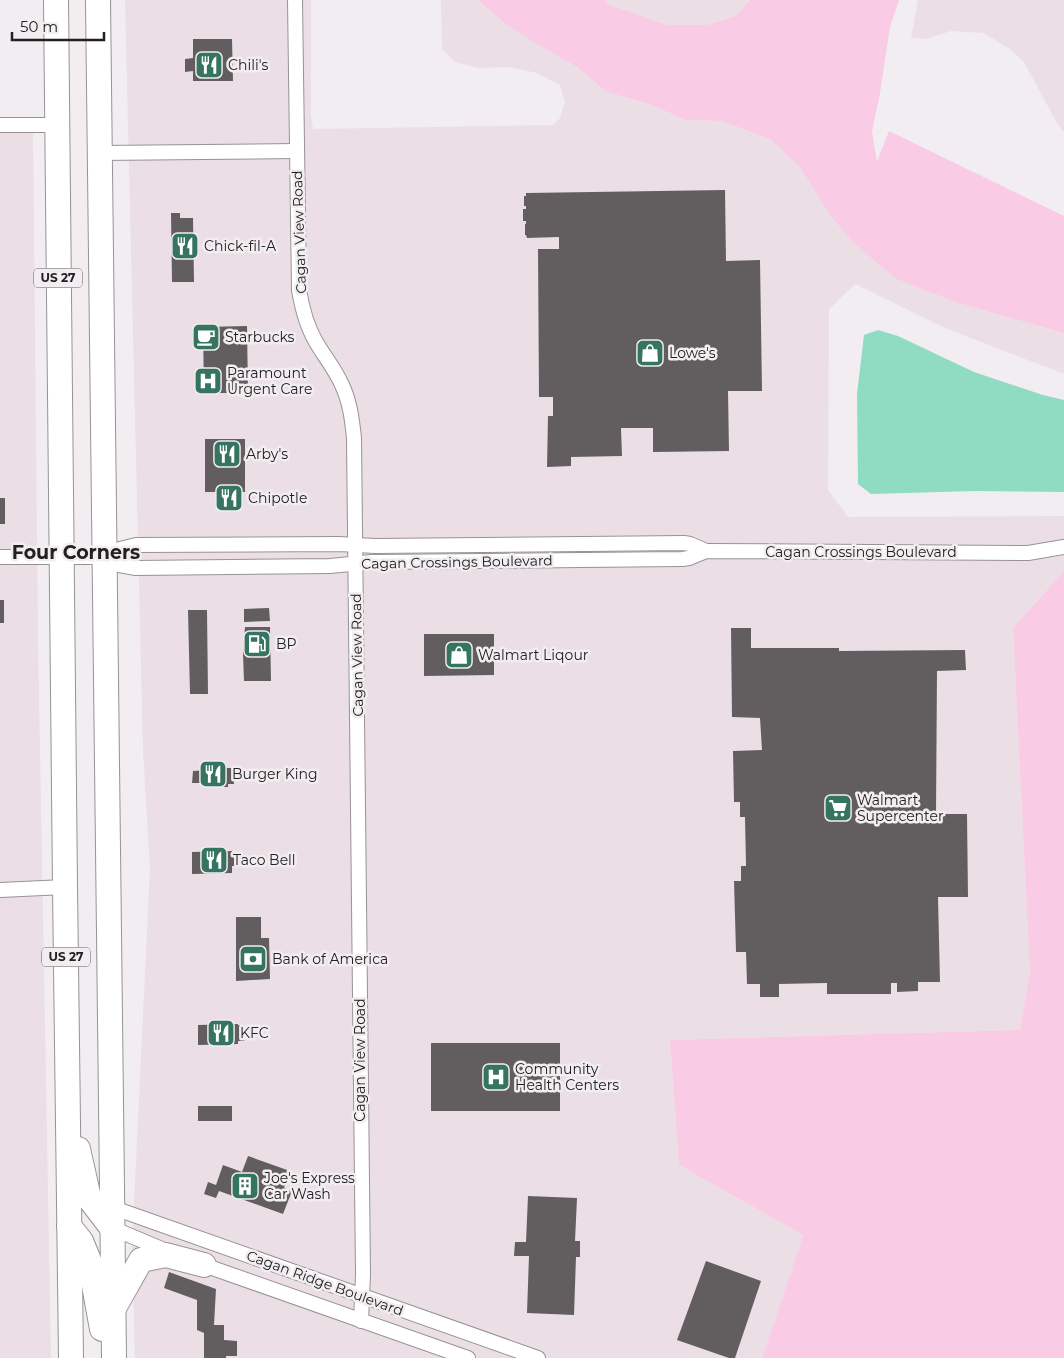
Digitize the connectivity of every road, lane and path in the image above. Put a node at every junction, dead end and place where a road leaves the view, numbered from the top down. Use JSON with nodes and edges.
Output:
{"nodes":[{"id":1,"x":56,"y":0,"type":"edge"},
{"id":2,"x":84,"y":0,"type":"edge"},
{"id":3,"x":98,"y":0,"type":"edge"},
{"id":4,"x":294,"y":0,"type":"edge"},
{"id":5,"x":0,"y":125,"type":"edge"},
{"id":6,"x":56,"y":125,"type":"junction"},
{"id":7,"x":296,"y":151,"type":"junction"},
{"id":8,"x":99,"y":153,"type":"junction"},
{"id":9,"x":100,"y":227,"type":"junction"},
{"id":10,"x":355,"y":545,"type":"junction"},
{"id":11,"x":1064,"y":547,"type":"edge"},
{"id":12,"x":706,"y":552,"type":"junction"},
{"id":13,"x":0,"y":557,"type":"edge"},
{"id":14,"x":61,"y":557,"type":"junction"},
{"id":15,"x":104,"y":557,"type":"junction"},
{"id":16,"x":355,"y":564,"type":"junction"},
{"id":17,"x":65,"y":887,"type":"junction"},
{"id":18,"x":0,"y":890,"type":"edge"},
{"id":19,"x":68,"y":1100,"type":"junction"},
{"id":20,"x":112,"y":1218,"type":"junction"},
{"id":21,"x":69,"y":1226,"type":"junction"},
{"id":22,"x":204,"y":1265,"type":"junction"},
{"id":23,"x":362,"y":1296,"type":"junction"},
{"id":24,"x":113,"y":1310,"type":"junction"},
{"id":25,"x":361,"y":1322,"type":"junction"},
{"id":26,"x":71,"y":1358,"type":"edge"},
{"id":27,"x":108,"y":1358,"type":"edge"},
{"id":28,"x":114,"y":1358,"type":"edge"},
{"id":29,"x":468,"y":1358,"type":"edge"},
{"id":30,"x":538,"y":1358,"type":"edge"}],
"edges":[{"from":1,"to":6,"type":"highway","number":"US 27"},
{"from":2,"to":9,"type":"highway"},
{"from":3,"to":8,"type":"highway","number":"US 27"},
{"from":4,"to":7,"type":"street","name":"Cagan View Road"},
{"from":5,"to":6,"type":"street"},
{"from":6,"to":14,"type":"highway","number":"US 27"},
{"from":7,"to":8,"type":"street"},
{"from":7,"to":10,"type":"street","name":"Cagan View Road"},
{"from":8,"to":9,"type":"highway","number":"US 27"},
{"from":9,"to":15,"type":"highway","number":"US 27"},
{"from":10,"to":12,"type":"street","name":"Cagan Crossings Boulevard"},
{"from":10,"to":15,"type":"street","name":"Cagan Crossings Boulevard"},
{"from":10,"to":16,"type":"street","name":"Cagan View Road"},
{"from":11,"to":12,"type":"street","name":"Cagan Crossings Boulevard"},
{"from":12,"to":16,"type":"street","name":"Cagan Crossings Boulevard"},
{"from":13,"to":14,"type":"street"},
{"from":14,"to":15,"type":"street"},
{"from":14,"to":17,"type":"highway","number":"US 27"},
{"from":15,"to":16,"type":"street","name":"Cagan Crossings Boulevard"},
{"from":15,"to":20,"type":"highway","number":"US 27"},
{"from":16,"to":23,"type":"street","name":"Cagan View Road"},
{"from":17,"to":18,"type":"street"},
{"from":17,"to":19,"type":"highway","number":"US 27"},
{"from":19,"to":20,"type":"highway"},
{"from":19,"to":21,"type":"highway","number":"US 27"},
{"from":20,"to":22,"type":"street","name":"Cagan Ridge Boulevard"},
{"from":20,"to":23,"type":"street","name":"Cagan Ridge Boulevard"},
{"from":20,"to":24,"type":"highway","number":"US 27"},
{"from":21,"to":26,"type":"highway","number":"US 27"},
{"from":21,"to":27,"type":"highway"},
{"from":22,"to":24,"type":"highway"},
{"from":22,"to":25,"type":"street","name":"Cagan Ridge Boulevard"},
{"from":23,"to":25,"type":"street","name":"Cagan View Road"},
{"from":23,"to":30,"type":"street","name":"Cagan Ridge Boulevard"},
{"from":24,"to":28,"type":"highway","number":"US 27"},
{"from":25,"to":29,"type":"street","name":"Cagan Ridge Boulevard"}]}
